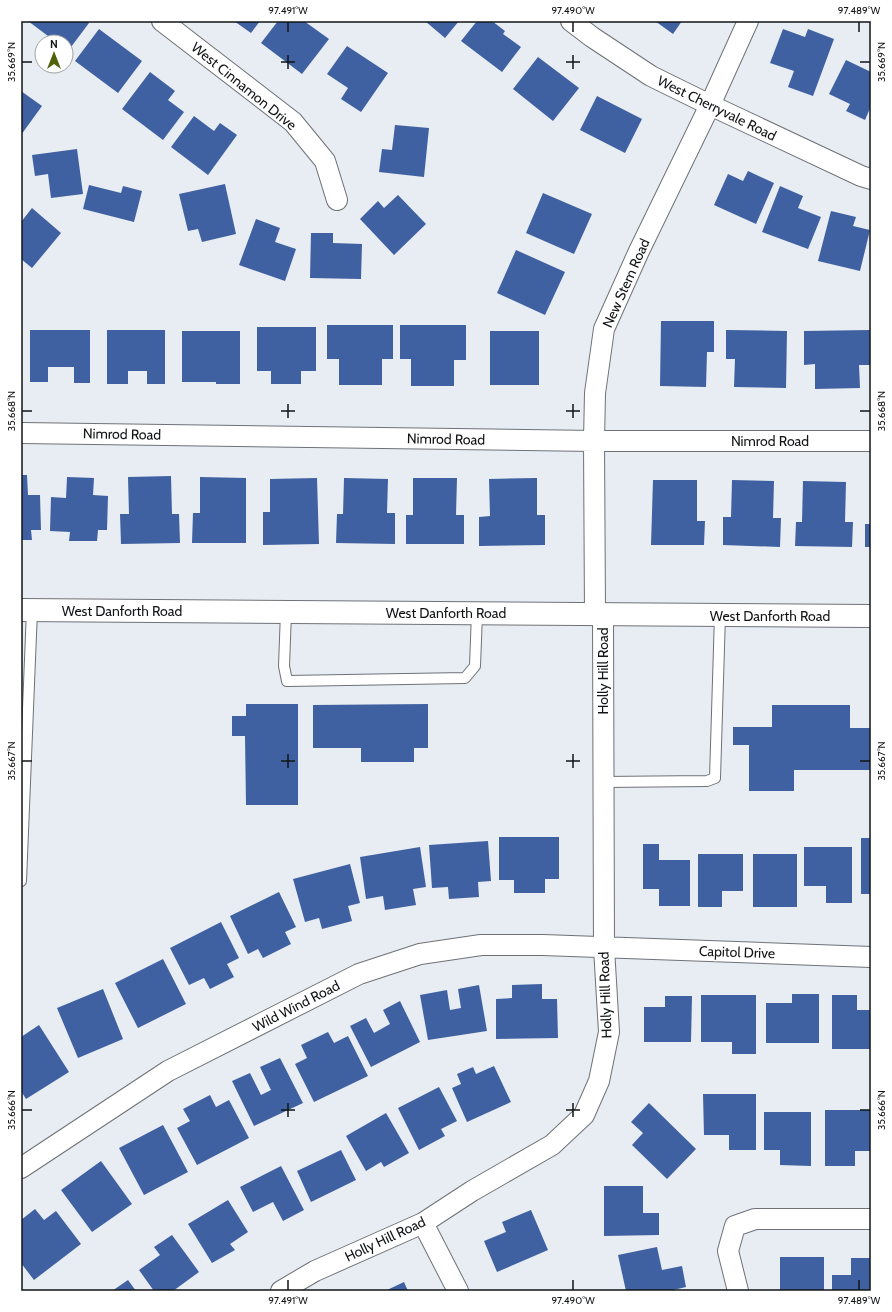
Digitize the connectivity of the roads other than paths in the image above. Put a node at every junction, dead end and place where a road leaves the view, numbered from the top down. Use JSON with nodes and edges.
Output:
{"nodes":[{"id":1,"x":162,"y":21,"type":"edge"},
{"id":2,"x":571,"y":21,"type":"edge"},
{"id":3,"x":748,"y":21,"type":"edge"},
{"id":4,"x":710,"y":105,"type":"junction"},
{"id":5,"x":871,"y":179,"type":"edge"},
{"id":6,"x":337,"y":200,"type":"dead end"},
{"id":7,"x":21,"y":433,"type":"edge"},
{"id":8,"x":594,"y":441,"type":"junction"},
{"id":9,"x":871,"y":441,"type":"edge"},
{"id":10,"x":26,"y":610,"type":"edge"},
{"id":11,"x":286,"y":612,"type":"junction"},
{"id":12,"x":477,"y":613,"type":"junction"},
{"id":13,"x":599,"y":614,"type":"junction"},
{"id":14,"x":720,"y":615,"type":"junction"},
{"id":15,"x":871,"y":616,"type":"edge"},
{"id":16,"x":23,"y":758,"type":"edge"},
{"id":17,"x":603,"y":782,"type":"junction"},
{"id":18,"x":21,"y":880,"type":"edge"},
{"id":19,"x":604,"y":948,"type":"junction"},
{"id":20,"x":871,"y":957,"type":"edge"},
{"id":21,"x":21,"y":1168,"type":"edge"},
{"id":22,"x":871,"y":1219,"type":"edge"},
{"id":23,"x":423,"y":1223,"type":"junction"},
{"id":24,"x":281,"y":1291,"type":"edge"},
{"id":25,"x":458,"y":1291,"type":"edge"},
{"id":26,"x":738,"y":1291,"type":"edge"}],
"edges":[{"from":1,"to":6,"type":"street","name":"West Cinnamon Drive"},
{"from":2,"to":4,"type":"street","name":"West Cherryvale Road"},
{"from":3,"to":4,"type":"street","name":"New Stem Road"},
{"from":4,"to":5,"type":"street","name":"West Cherryvale Road"},
{"from":4,"to":8,"type":"street","name":"New Stem Road"},
{"from":7,"to":8,"type":"street","name":"Nimrod Road"},
{"from":8,"to":9,"type":"street","name":"Nimrod Road"},
{"from":8,"to":13,"type":"street","name":"New Stem Road"},
{"from":10,"to":11,"type":"main road","name":"West Danforth Road"},
{"from":10,"to":16,"type":"lane"},
{"from":11,"to":12,"type":"main road","name":"West Danforth Road"},
{"from":11,"to":12,"type":"lane"},
{"from":12,"to":13,"type":"main road","name":"West Danforth Road"},
{"from":13,"to":14,"type":"main road","name":"West Danforth Road"},
{"from":13,"to":17,"type":"street","name":"Holly Hill Road"},
{"from":14,"to":15,"type":"main road","name":"West Danforth Road"},
{"from":14,"to":17,"type":"lane"},
{"from":16,"to":18,"type":"lane"},
{"from":17,"to":19,"type":"street","name":"Holly Hill Road"},
{"from":19,"to":20,"type":"street","name":"Capitol Drive"},
{"from":19,"to":21,"type":"street","name":"Wild Wind Road"},
{"from":19,"to":23,"type":"street","name":"Holly Hill Road"},
{"from":22,"to":26,"type":"street"},
{"from":23,"to":24,"type":"street","name":"Holly Hill Road"},
{"from":23,"to":25,"type":"street"}]}
